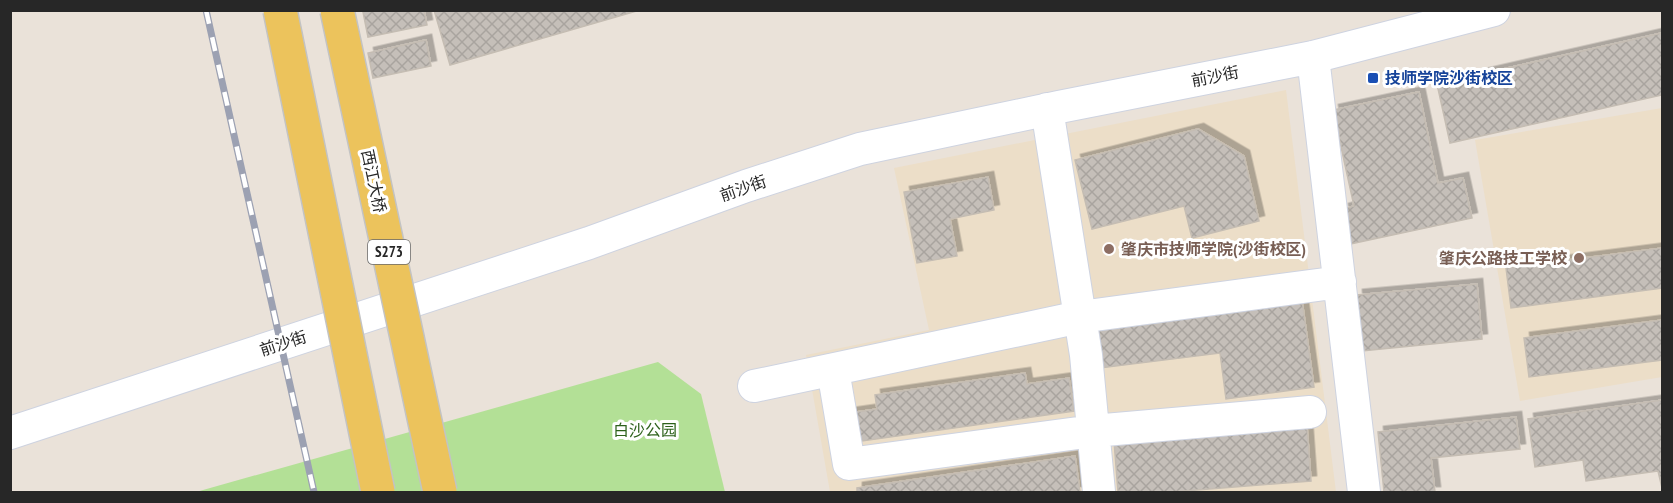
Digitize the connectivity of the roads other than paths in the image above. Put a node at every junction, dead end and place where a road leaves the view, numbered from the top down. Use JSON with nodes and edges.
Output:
{"nodes":[{"id":1,"x":280,"y":10,"type":"edge"},
{"id":2,"x":337,"y":10,"type":"edge"},
{"id":3,"x":1494,"y":10,"type":"edge"},
{"id":4,"x":1313,"y":57,"type":"junction"},
{"id":5,"x":1047,"y":109,"type":"junction"},
{"id":6,"x":1341,"y":282,"type":"junction"},
{"id":7,"x":1080,"y":317,"type":"junction"},
{"id":8,"x":833,"y":369,"type":"junction"},
{"id":9,"x":754,"y":386,"type":"dead end"},
{"id":10,"x":1310,"y":412,"type":"dead end"},
{"id":11,"x":1093,"y":431,"type":"junction"},
{"id":12,"x":10,"y":433,"type":"edge"},
{"id":13,"x":378,"y":492,"type":"edge"},
{"id":14,"x":441,"y":492,"type":"edge"},
{"id":15,"x":1099,"y":492,"type":"edge"},
{"id":16,"x":1364,"y":492,"type":"edge"}],
"edges":[{"from":1,"to":13,"type":"main road","bridge":true},
{"from":2,"to":14,"type":"main road","name":"西江大桥","number":"S273","bridge":true},
{"from":3,"to":4,"type":"street","name":"前沙街"},
{"from":4,"to":5,"type":"street","name":"前沙街"},
{"from":4,"to":6,"type":"street"},
{"from":5,"to":7,"type":"street"},
{"from":5,"to":12,"type":"street","name":"前沙街"},
{"from":6,"to":7,"type":"street"},
{"from":6,"to":16,"type":"street"},
{"from":7,"to":8,"type":"street"},
{"from":7,"to":11,"type":"street"},
{"from":8,"to":9,"type":"street"},
{"from":8,"to":11,"type":"street"},
{"from":10,"to":11,"type":"street"},
{"from":11,"to":15,"type":"street"}]}
